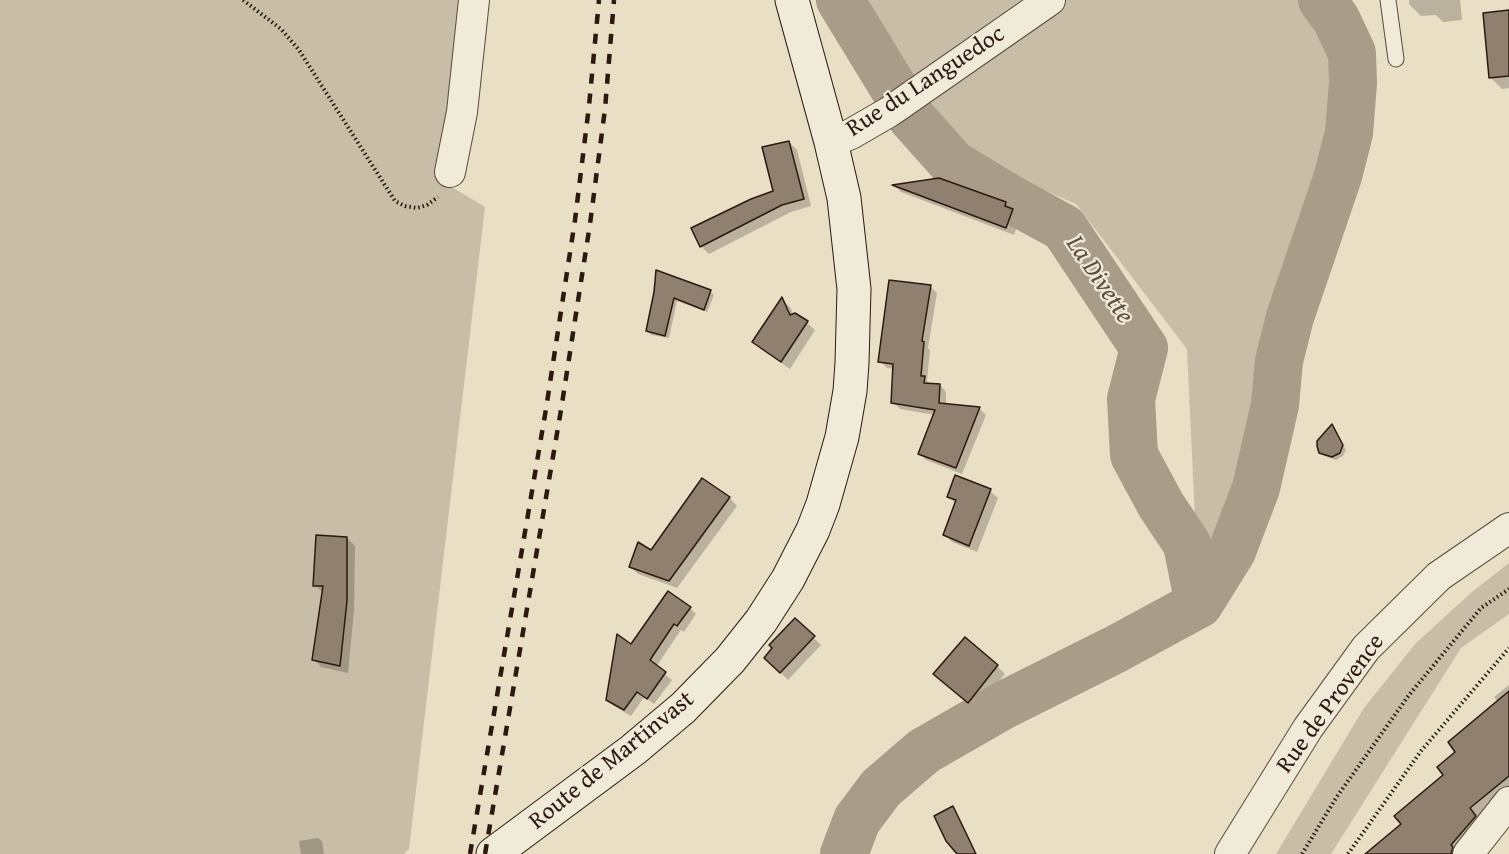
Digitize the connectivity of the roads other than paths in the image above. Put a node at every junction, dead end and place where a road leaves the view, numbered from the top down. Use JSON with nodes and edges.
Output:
{"nodes":[{"id":1,"x":474,"y":0,"type":"edge"},
{"id":2,"x":792,"y":0,"type":"edge"},
{"id":3,"x":1050,"y":0,"type":"edge"},
{"id":4,"x":1388,"y":0,"type":"edge"},
{"id":5,"x":1396,"y":59,"type":"dead end"},
{"id":6,"x":831,"y":142,"type":"junction"},
{"id":7,"x":450,"y":172,"type":"road end"},
{"id":8,"x":1509,"y":528,"type":"edge"},
{"id":9,"x":1509,"y":802,"type":"edge"},
{"id":10,"x":502,"y":848,"type":"edge"},
{"id":11,"x":1230,"y":854,"type":"edge"},
{"id":12,"x":1468,"y":854,"type":"edge"}],
"edges":[{"from":1,"to":7,"type":"street"},
{"from":2,"to":6,"type":"main road","name":"Route de Martinvast"},
{"from":3,"to":6,"type":"street","name":"Rue du Languedoc"},
{"from":4,"to":5,"type":"lane"},
{"from":6,"to":10,"type":"main road","name":"Route de Martinvast"},
{"from":8,"to":11,"type":"street","name":"Rue de Provence"},
{"from":9,"to":12,"type":"street"}]}
